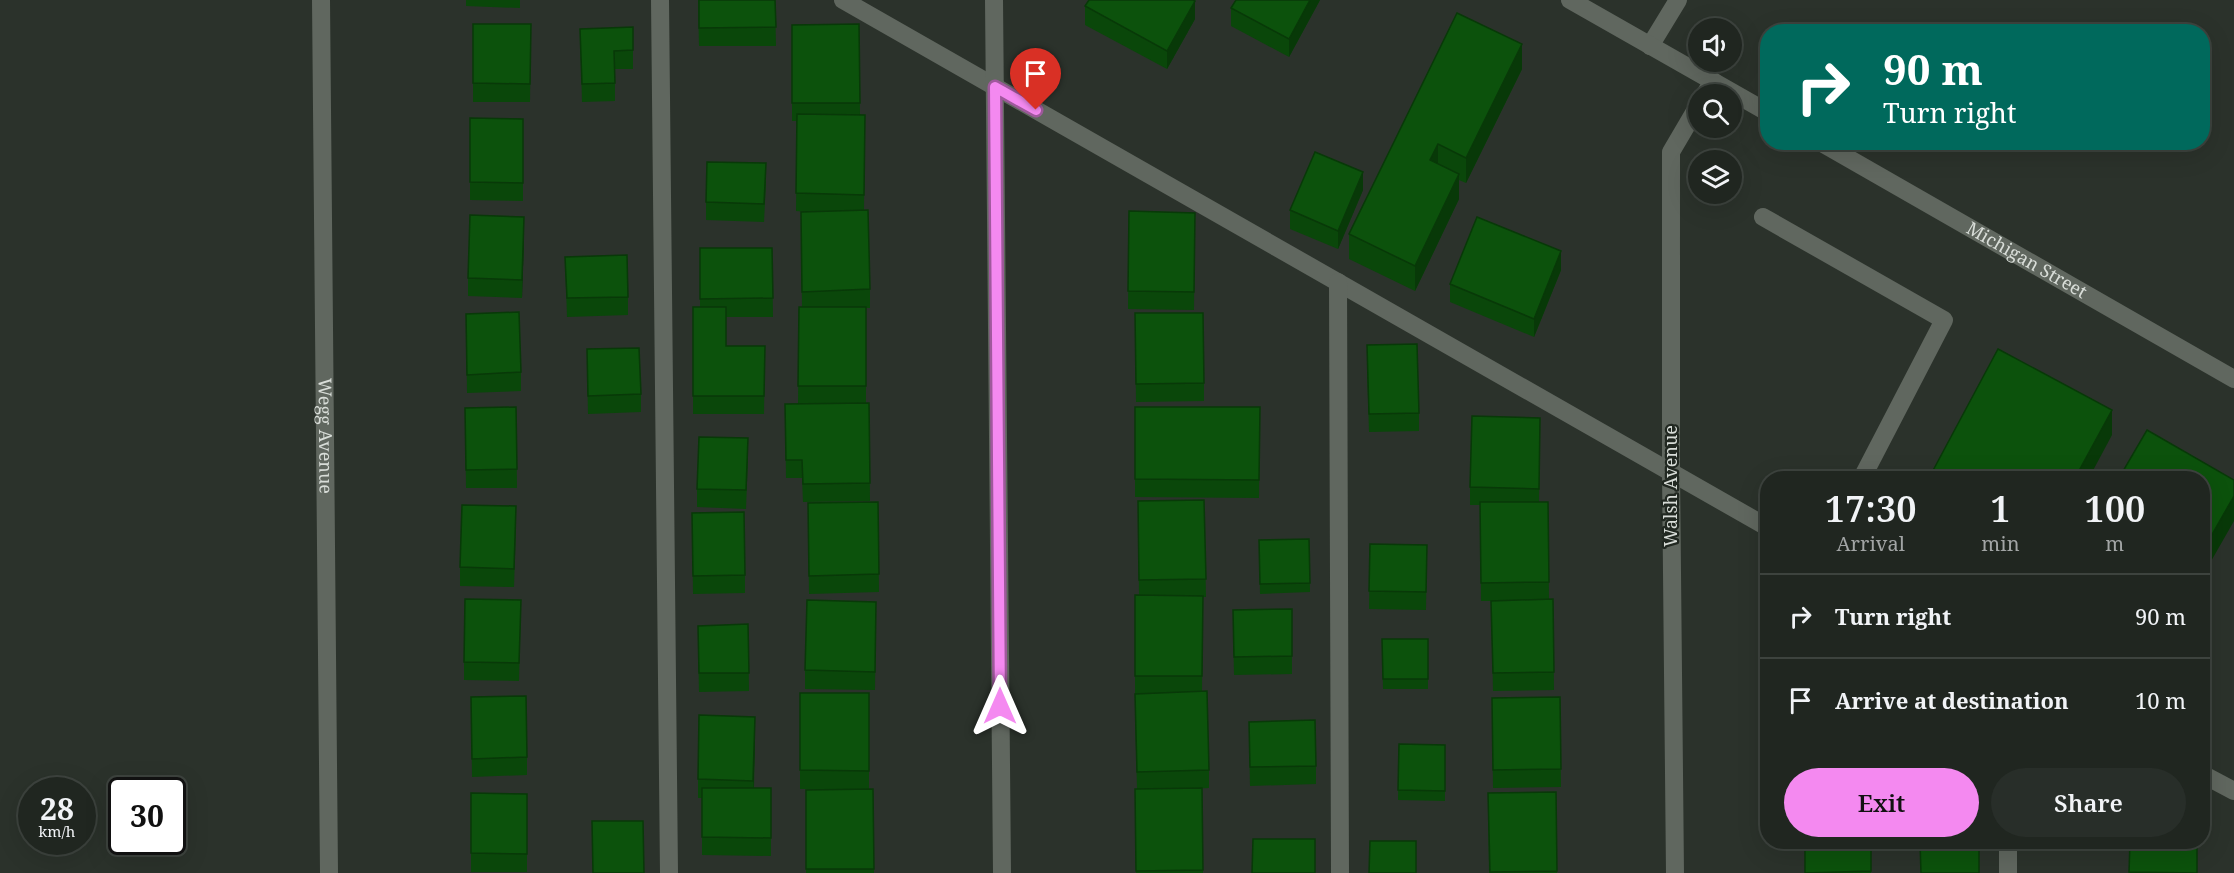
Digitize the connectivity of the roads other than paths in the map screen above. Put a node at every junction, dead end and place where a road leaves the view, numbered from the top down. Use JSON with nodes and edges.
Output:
{"nodes":[{"id":1,"x":321,"y":0,"type":"edge"},
{"id":2,"x":660,"y":0,"type":"edge"},
{"id":3,"x":843,"y":0,"type":"edge"},
{"id":4,"x":994,"y":0,"type":"edge"},
{"id":5,"x":1570,"y":0,"type":"edge"},
{"id":6,"x":1678,"y":0,"type":"edge"},
{"id":7,"x":1650,"y":45,"type":"junction"},
{"id":8,"x":1704,"y":84,"type":"edge"},
{"id":9,"x":995,"y":87,"type":"junction"},
{"id":10,"x":1742,"y":102,"type":"edge"},
{"id":11,"x":1760,"y":109,"type":"edge"},
{"id":12,"x":1688,"y":123,"type":"edge"},
{"id":13,"x":1834,"y":150,"type":"edge"},
{"id":14,"x":1763,"y":217,"type":"dead end"},
{"id":15,"x":1338,"y":282,"type":"junction"},
{"id":16,"x":2234,"y":379,"type":"edge"},
{"id":17,"x":1866,"y":471,"type":"edge"},
{"id":18,"x":1671,"y":472,"type":"junction"},
{"id":19,"x":1760,"y":523,"type":"edge"},
{"id":20,"x":2210,"y":778,"type":"edge"},
{"id":21,"x":2234,"y":791,"type":"edge"},
{"id":22,"x":2008,"y":849,"type":"edge"},
{"id":23,"x":329,"y":873,"type":"edge"},
{"id":24,"x":669,"y":873,"type":"edge"},
{"id":25,"x":1002,"y":873,"type":"edge"},
{"id":26,"x":1340,"y":873,"type":"edge"},
{"id":27,"x":1675,"y":873,"type":"edge"},
{"id":28,"x":2008,"y":873,"type":"edge"}],
"edges":[{"from":1,"to":23,"type":"street","name":"Wegg Avenue"},
{"from":2,"to":24,"type":"street"},
{"from":3,"to":9,"type":"street"},
{"from":4,"to":9,"type":"street"},
{"from":5,"to":7,"type":"street"},
{"from":6,"to":7,"type":"street"},
{"from":7,"to":8,"type":"street"},
{"from":9,"to":15,"type":"street"},
{"from":9,"to":25,"type":"street"},
{"from":10,"to":11,"type":"street"},
{"from":12,"to":18,"type":"street","name":"Walsh Avenue"},
{"from":13,"to":16,"type":"street","name":"Michigan Street"},
{"from":14,"to":17,"type":"street"},
{"from":15,"to":18,"type":"street"},
{"from":15,"to":26,"type":"street"},
{"from":18,"to":19,"type":"street"},
{"from":18,"to":27,"type":"street","name":"Walsh Avenue"},
{"from":20,"to":21,"type":"street"},
{"from":22,"to":28,"type":"street"}]}
